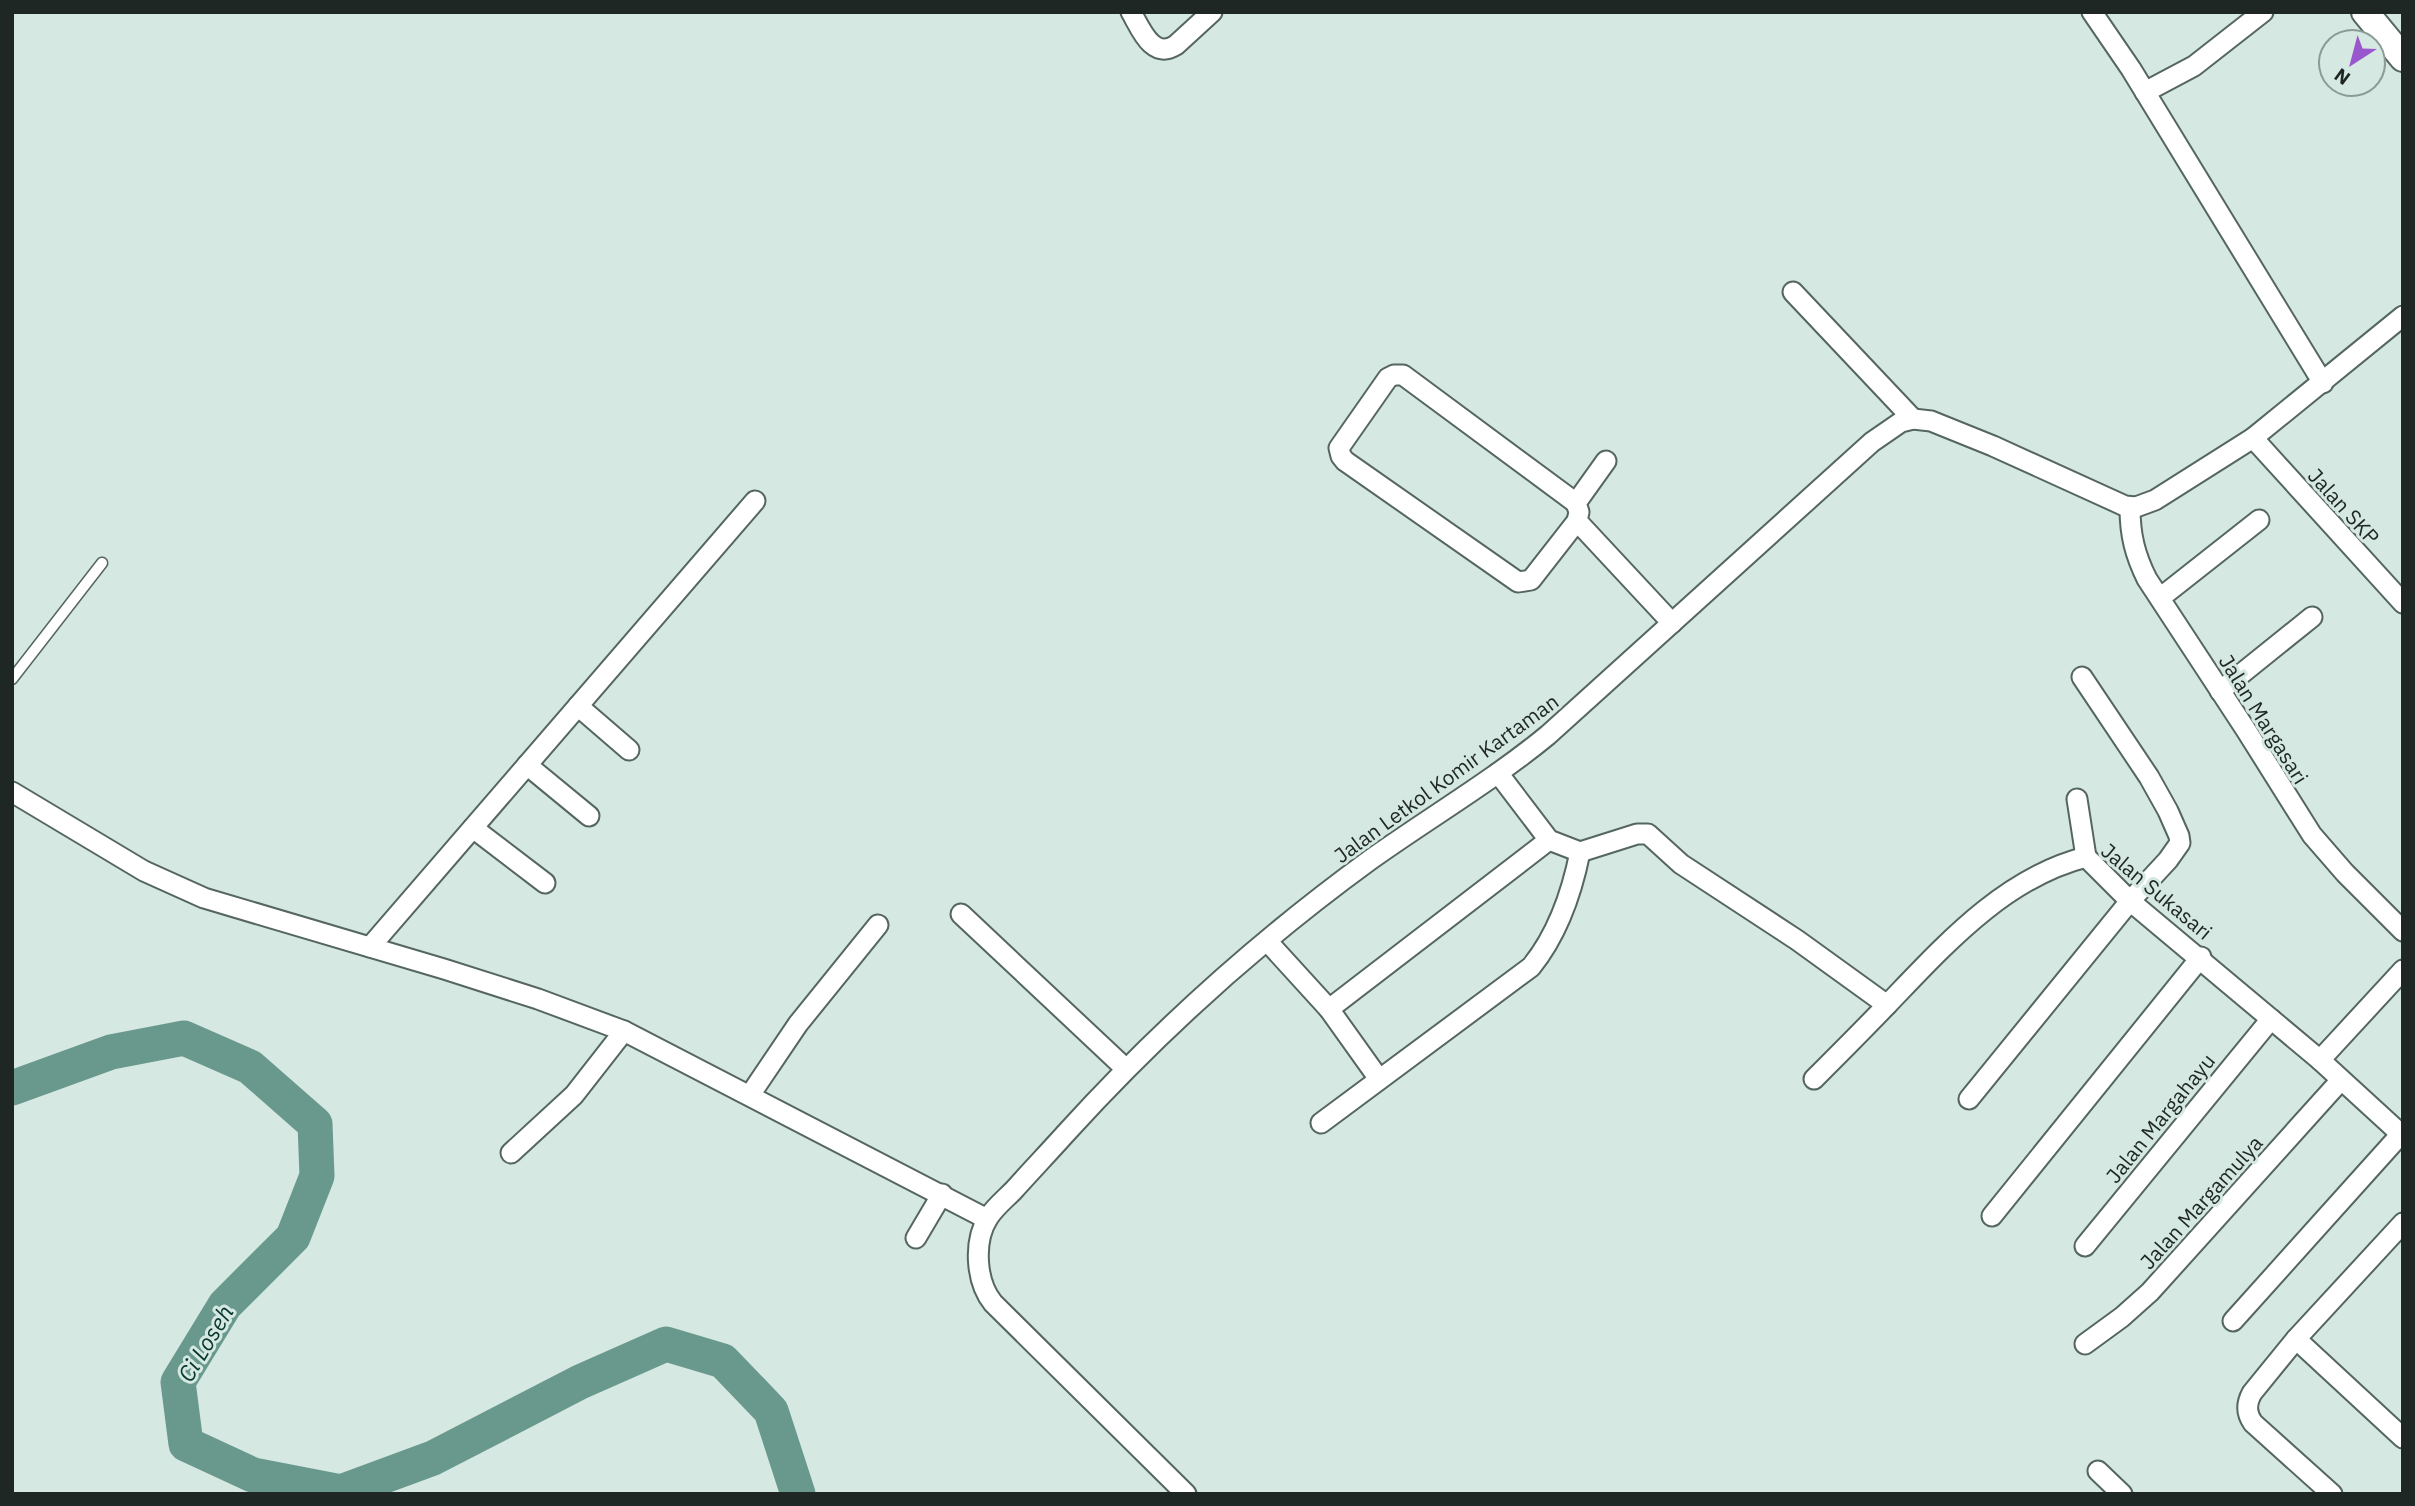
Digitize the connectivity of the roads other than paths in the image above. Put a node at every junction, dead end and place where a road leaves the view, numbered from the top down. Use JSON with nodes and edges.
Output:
{"nodes":[{"id":1,"x":1131,"y":12,"type":"edge"},
{"id":2,"x":1212,"y":12,"type":"edge"},
{"id":3,"x":2092,"y":12,"type":"edge"},
{"id":4,"x":2263,"y":12,"type":"edge"},
{"id":5,"x":2365,"y":12,"type":"edge"},
{"id":6,"x":2403,"y":58,"type":"edge"},
{"id":7,"x":2145,"y":92,"type":"junction"},
{"id":8,"x":1793,"y":292,"type":"dead end"},
{"id":9,"x":2403,"y":316,"type":"edge"},
{"id":10,"x":2323,"y":383,"type":"junction"},
{"id":11,"x":1913,"y":419,"type":"junction"},
{"id":12,"x":2253,"y":438,"type":"junction"},
{"id":13,"x":1606,"y":461,"type":"dead end"},
{"id":14,"x":755,"y":501,"type":"dead end"},
{"id":15,"x":2130,"y":508,"type":"junction"},
{"id":16,"x":1577,"y":512,"type":"junction"},
{"id":17,"x":2259,"y":520,"type":"dead end"},
{"id":18,"x":102,"y":563,"type":"dead end"},
{"id":19,"x":2160,"y":598,"type":"junction"},
{"id":20,"x":2403,"y":603,"type":"edge"},
{"id":21,"x":2312,"y":617,"type":"dead end"},
{"id":22,"x":1672,"y":623,"type":"junction"},
{"id":23,"x":2082,"y":677,"type":"dead end"},
{"id":24,"x":12,"y":679,"type":"edge"},
{"id":25,"x":2220,"y":691,"type":"junction"},
{"id":26,"x":578,"y":706,"type":"junction"},
{"id":27,"x":629,"y":750,"type":"dead end"},
{"id":28,"x":527,"y":765,"type":"junction"},
{"id":29,"x":1497,"y":773,"type":"junction"},
{"id":30,"x":12,"y":792,"type":"edge"},
{"id":31,"x":2077,"y":799,"type":"dead end"},
{"id":32,"x":589,"y":816,"type":"dead end"},
{"id":33,"x":472,"y":828,"type":"junction"},
{"id":34,"x":1549,"y":840,"type":"junction"},
{"id":35,"x":1580,"y":852,"type":"junction"},
{"id":36,"x":2086,"y":857,"type":"junction"},
{"id":37,"x":545,"y":883,"type":"dead end"},
{"id":38,"x":2130,"y":901,"type":"junction"},
{"id":39,"x":961,"y":914,"type":"dead end"},
{"id":40,"x":878,"y":925,"type":"dead end"},
{"id":41,"x":2403,"y":931,"type":"edge"},
{"id":42,"x":1268,"y":941,"type":"junction"},
{"id":43,"x":370,"y":947,"type":"junction"},
{"id":44,"x":2201,"y":957,"type":"junction"},
{"id":45,"x":2403,"y":970,"type":"edge"},
{"id":46,"x":1887,"y":1006,"type":"junction"},
{"id":47,"x":1329,"y":1009,"type":"junction"},
{"id":48,"x":2271,"y":1019,"type":"junction"},
{"id":49,"x":624,"y":1031,"type":"junction"},
{"id":50,"x":2320,"y":1060,"type":"junction"},
{"id":51,"x":1126,"y":1069,"type":"junction"},
{"id":52,"x":1378,"y":1079,"type":"junction"},
{"id":53,"x":1814,"y":1079,"type":"dead end"},
{"id":54,"x":2341,"y":1080,"type":"junction"},
{"id":55,"x":750,"y":1095,"type":"junction"},
{"id":56,"x":1969,"y":1099,"type":"dead end"},
{"id":57,"x":1321,"y":1123,"type":"dead end"},
{"id":58,"x":2402,"y":1135,"type":"edge"},
{"id":59,"x":510,"y":1153,"type":"dead end"},
{"id":60,"x":942,"y":1194,"type":"junction"},
{"id":61,"x":1992,"y":1216,"type":"dead end"},
{"id":62,"x":987,"y":1219,"type":"junction"},
{"id":63,"x":2403,"y":1223,"type":"edge"},
{"id":64,"x":916,"y":1238,"type":"dead end"},
{"id":65,"x":2085,"y":1246,"type":"dead end"},
{"id":66,"x":2233,"y":1321,"type":"dead end"},
{"id":67,"x":2296,"y":1339,"type":"junction"},
{"id":68,"x":2085,"y":1344,"type":"dead end"},
{"id":69,"x":2403,"y":1438,"type":"edge"},
{"id":70,"x":2098,"y":1471,"type":"dead end"},
{"id":71,"x":1186,"y":1494,"type":"edge"},
{"id":72,"x":2122,"y":1494,"type":"edge"},
{"id":73,"x":2332,"y":1494,"type":"edge"}],
"edges":[{"from":1,"to":2,"type":"street"},
{"from":3,"to":7,"type":"street"},
{"from":4,"to":7,"type":"street"},
{"from":5,"to":6,"type":"street"},
{"from":7,"to":10,"type":"street"},
{"from":8,"to":11,"type":"street"},
{"from":9,"to":10,"type":"street"},
{"from":10,"to":12,"type":"street"},
{"from":11,"to":15,"type":"street"},
{"from":11,"to":22,"type":"street","name":"Jalan Letkol Komir Kartaman"},
{"from":12,"to":15,"type":"street"},
{"from":12,"to":20,"type":"street","name":"Jalan SKP"},
{"from":13,"to":16,"type":"street"},
{"from":14,"to":26,"type":"street"},
{"from":15,"to":19,"type":"street","name":"Jalan Margasari"},
{"from":16,"to":16,"type":"street"},
{"from":16,"to":22,"type":"street"},
{"from":17,"to":19,"type":"street"},
{"from":18,"to":24,"type":"lane"},
{"from":19,"to":25,"type":"street","name":"Jalan Margasari"},
{"from":21,"to":25,"type":"street"},
{"from":22,"to":29,"type":"street","name":"Jalan Letkol Komir Kartaman"},
{"from":23,"to":38,"type":"street"},
{"from":25,"to":41,"type":"street","name":"Jalan Margasari"},
{"from":26,"to":27,"type":"street"},
{"from":26,"to":28,"type":"street"},
{"from":28,"to":32,"type":"street"},
{"from":28,"to":33,"type":"street"},
{"from":29,"to":34,"type":"street"},
{"from":29,"to":42,"type":"street","name":"Jalan Letkol Komir Kartaman"},
{"from":30,"to":43,"type":"street"},
{"from":31,"to":36,"type":"street"},
{"from":33,"to":37,"type":"street"},
{"from":33,"to":43,"type":"street"},
{"from":34,"to":35,"type":"street"},
{"from":34,"to":47,"type":"street"},
{"from":35,"to":46,"type":"street"},
{"from":35,"to":52,"type":"street"},
{"from":36,"to":38,"type":"street","name":"Jalan Sukasari"},
{"from":36,"to":46,"type":"street","name":"Jalan Sukasari"},
{"from":38,"to":44,"type":"street","name":"Jalan Sukasari"},
{"from":38,"to":56,"type":"street"},
{"from":39,"to":51,"type":"street"},
{"from":40,"to":55,"type":"street"},
{"from":42,"to":47,"type":"street"},
{"from":42,"to":51,"type":"street","name":"Jalan Letkol Komir Kartaman"},
{"from":43,"to":49,"type":"street"},
{"from":44,"to":48,"type":"street","name":"Jalan Sukasari"},
{"from":44,"to":61,"type":"street"},
{"from":45,"to":50,"type":"street"},
{"from":46,"to":53,"type":"street","name":"Jalan Sukasari"},
{"from":47,"to":52,"type":"street"},
{"from":48,"to":50,"type":"street","name":"Jalan Sukasari"},
{"from":48,"to":65,"type":"street","name":"Jalan Margahayu"},
{"from":49,"to":55,"type":"street"},
{"from":49,"to":59,"type":"street"},
{"from":50,"to":54,"type":"street","name":"Jalan Sukasari"},
{"from":51,"to":62,"type":"street","name":"Jalan Letkol Komir Kartaman"},
{"from":52,"to":57,"type":"street"},
{"from":54,"to":58,"type":"street","name":"Jalan Sukasari"},
{"from":54,"to":68,"type":"street","name":"Jalan Margamulya"},
{"from":55,"to":60,"type":"street"},
{"from":58,"to":66,"type":"street"},
{"from":60,"to":62,"type":"street"},
{"from":60,"to":64,"type":"street"},
{"from":62,"to":71,"type":"street","name":"Jalan Letkol Komir Kartaman"},
{"from":63,"to":67,"type":"street"},
{"from":67,"to":69,"type":"street"},
{"from":67,"to":73,"type":"street"},
{"from":70,"to":72,"type":"street"}]}
